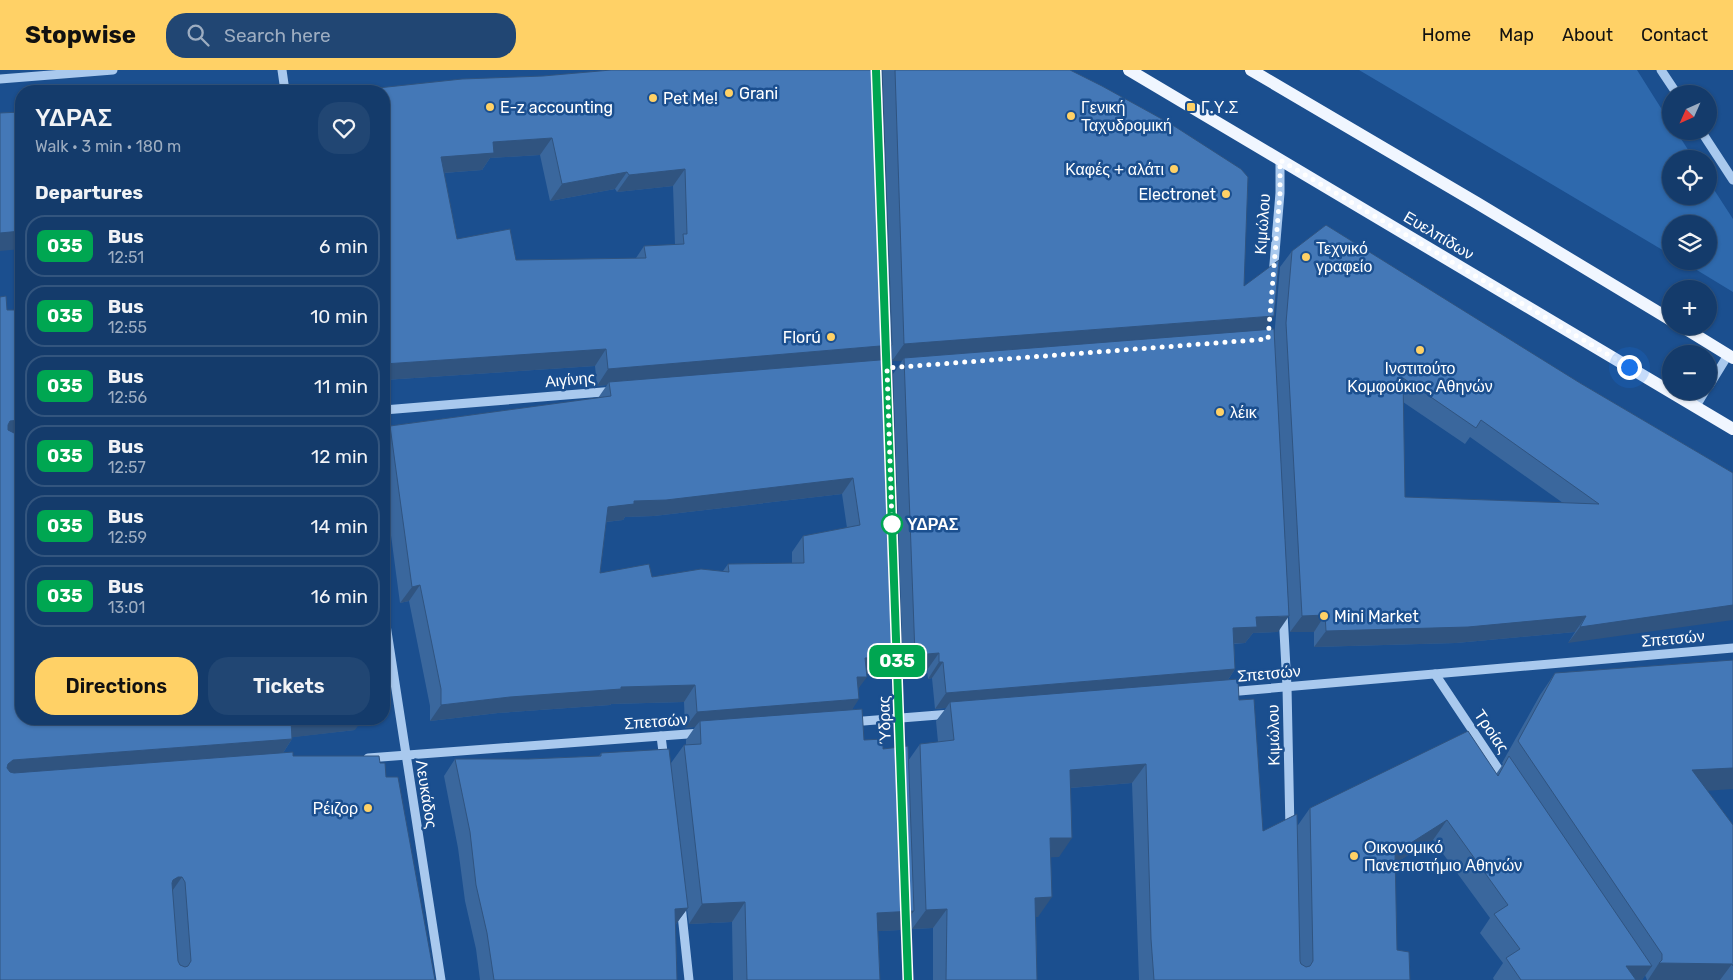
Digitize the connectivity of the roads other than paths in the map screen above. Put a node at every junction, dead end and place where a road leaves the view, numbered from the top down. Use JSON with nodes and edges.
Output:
{"nodes":[{"id":1,"x":112,"y":70,"type":"edge"},
{"id":2,"x":282,"y":70,"type":"edge"},
{"id":3,"x":1129,"y":70,"type":"edge"},
{"id":4,"x":1251,"y":70,"type":"edge"},
{"id":5,"x":1661,"y":70,"type":"edge"},
{"id":6,"x":0,"y":79,"type":"edge"},
{"id":7,"x":284,"y":85,"type":"edge"},
{"id":8,"x":1671,"y":85,"type":"edge"},
{"id":9,"x":1707,"y":140,"type":"edge"},
{"id":10,"x":1280,"y":160,"type":"junction"},
{"id":11,"x":1733,"y":180,"type":"edge"},
{"id":12,"x":1273,"y":281,"type":"edge"},
{"id":13,"x":1662,"y":315,"type":"edge"},
{"id":14,"x":1696,"y":335,"type":"edge"},
{"id":15,"x":1731,"y":356,"type":"edge"},
{"id":16,"x":1717,"y":375,"type":"edge"},
{"id":17,"x":620,"y":390,"type":"edge"},
{"id":18,"x":1700,"y":400,"type":"edge"},
{"id":19,"x":1696,"y":406,"type":"junction"},
{"id":20,"x":390,"y":409,"type":"edge"},
{"id":21,"x":1733,"y":429,"type":"edge"},
{"id":22,"x":1283,"y":608,"type":"edge"},
{"id":23,"x":896,"y":641,"type":"edge"},
{"id":24,"x":1733,"y":648,"type":"edge"},
{"id":25,"x":390,"y":651,"type":"edge"},
{"id":26,"x":1435,"y":674,"type":"junction"},
{"id":27,"x":1287,"y":687,"type":"junction"},
{"id":28,"x":1218,"y":693,"type":"edge"},
{"id":29,"x":959,"y":714,"type":"edge"},
{"id":30,"x":899,"y":718,"type":"junction"},
{"id":31,"x":839,"y":723,"type":"edge"},
{"id":32,"x":711,"y":732,"type":"edge"},
{"id":33,"x":661,"y":736,"type":"junction"},
{"id":34,"x":406,"y":755,"type":"junction"},
{"id":35,"x":356,"y":759,"type":"edge"},
{"id":36,"x":664,"y":765,"type":"edge"},
{"id":37,"x":900,"y":767,"type":"edge"},
{"id":38,"x":1513,"y":790,"type":"edge"},
{"id":39,"x":1290,"y":843,"type":"edge"},
{"id":40,"x":679,"y":892,"type":"edge"},
{"id":41,"x":905,"y":902,"type":"edge"},
{"id":42,"x":441,"y":980,"type":"edge"},
{"id":43,"x":689,"y":980,"type":"edge"},
{"id":44,"x":908,"y":980,"type":"edge"}],
"edges":[{"from":1,"to":6,"type":"street"},
{"from":2,"to":7,"type":"street"},
{"from":3,"to":10,"type":"main road","name":"Ευελπίδων"},
{"from":4,"to":13,"type":"main road"},
{"from":5,"to":8,"type":"street"},
{"from":9,"to":11,"type":"street"},
{"from":10,"to":12,"type":"street","name":"Κιμώλου"},
{"from":10,"to":19,"type":"main road","name":"Ευελπίδων"},
{"from":14,"to":15,"type":"main road"},
{"from":15,"to":16,"type":"street"},
{"from":17,"to":20,"type":"street","name":"Αιγίνης"},
{"from":18,"to":19,"type":"street"},
{"from":19,"to":21,"type":"main road","name":"Ευελπίδων"},
{"from":22,"to":27,"type":"street","name":"Κιμώλου"},
{"from":23,"to":30,"type":"street","name":"Ύδρας"},
{"from":24,"to":26,"type":"street","name":"Σπετσών"},
{"from":25,"to":34,"type":"street","name":"Λευκάδος"},
{"from":26,"to":27,"type":"street","name":"Σπετσών"},
{"from":26,"to":38,"type":"street","name":"Τροίας"},
{"from":27,"to":28,"type":"street","name":"Σπετσών"},
{"from":27,"to":39,"type":"street","name":"Κιμώλου"},
{"from":29,"to":30,"type":"street"},
{"from":30,"to":31,"type":"street"},
{"from":30,"to":37,"type":"street","name":"Ύδρας"},
{"from":32,"to":33,"type":"street","name":"Σπετσών"},
{"from":33,"to":34,"type":"street","name":"Σπετσών"},
{"from":33,"to":36,"type":"street"},
{"from":34,"to":35,"type":"street","name":"Σπετσών"},
{"from":34,"to":42,"type":"street","name":"Λευκάδος"},
{"from":40,"to":43,"type":"street"},
{"from":41,"to":44,"type":"street"}]}
